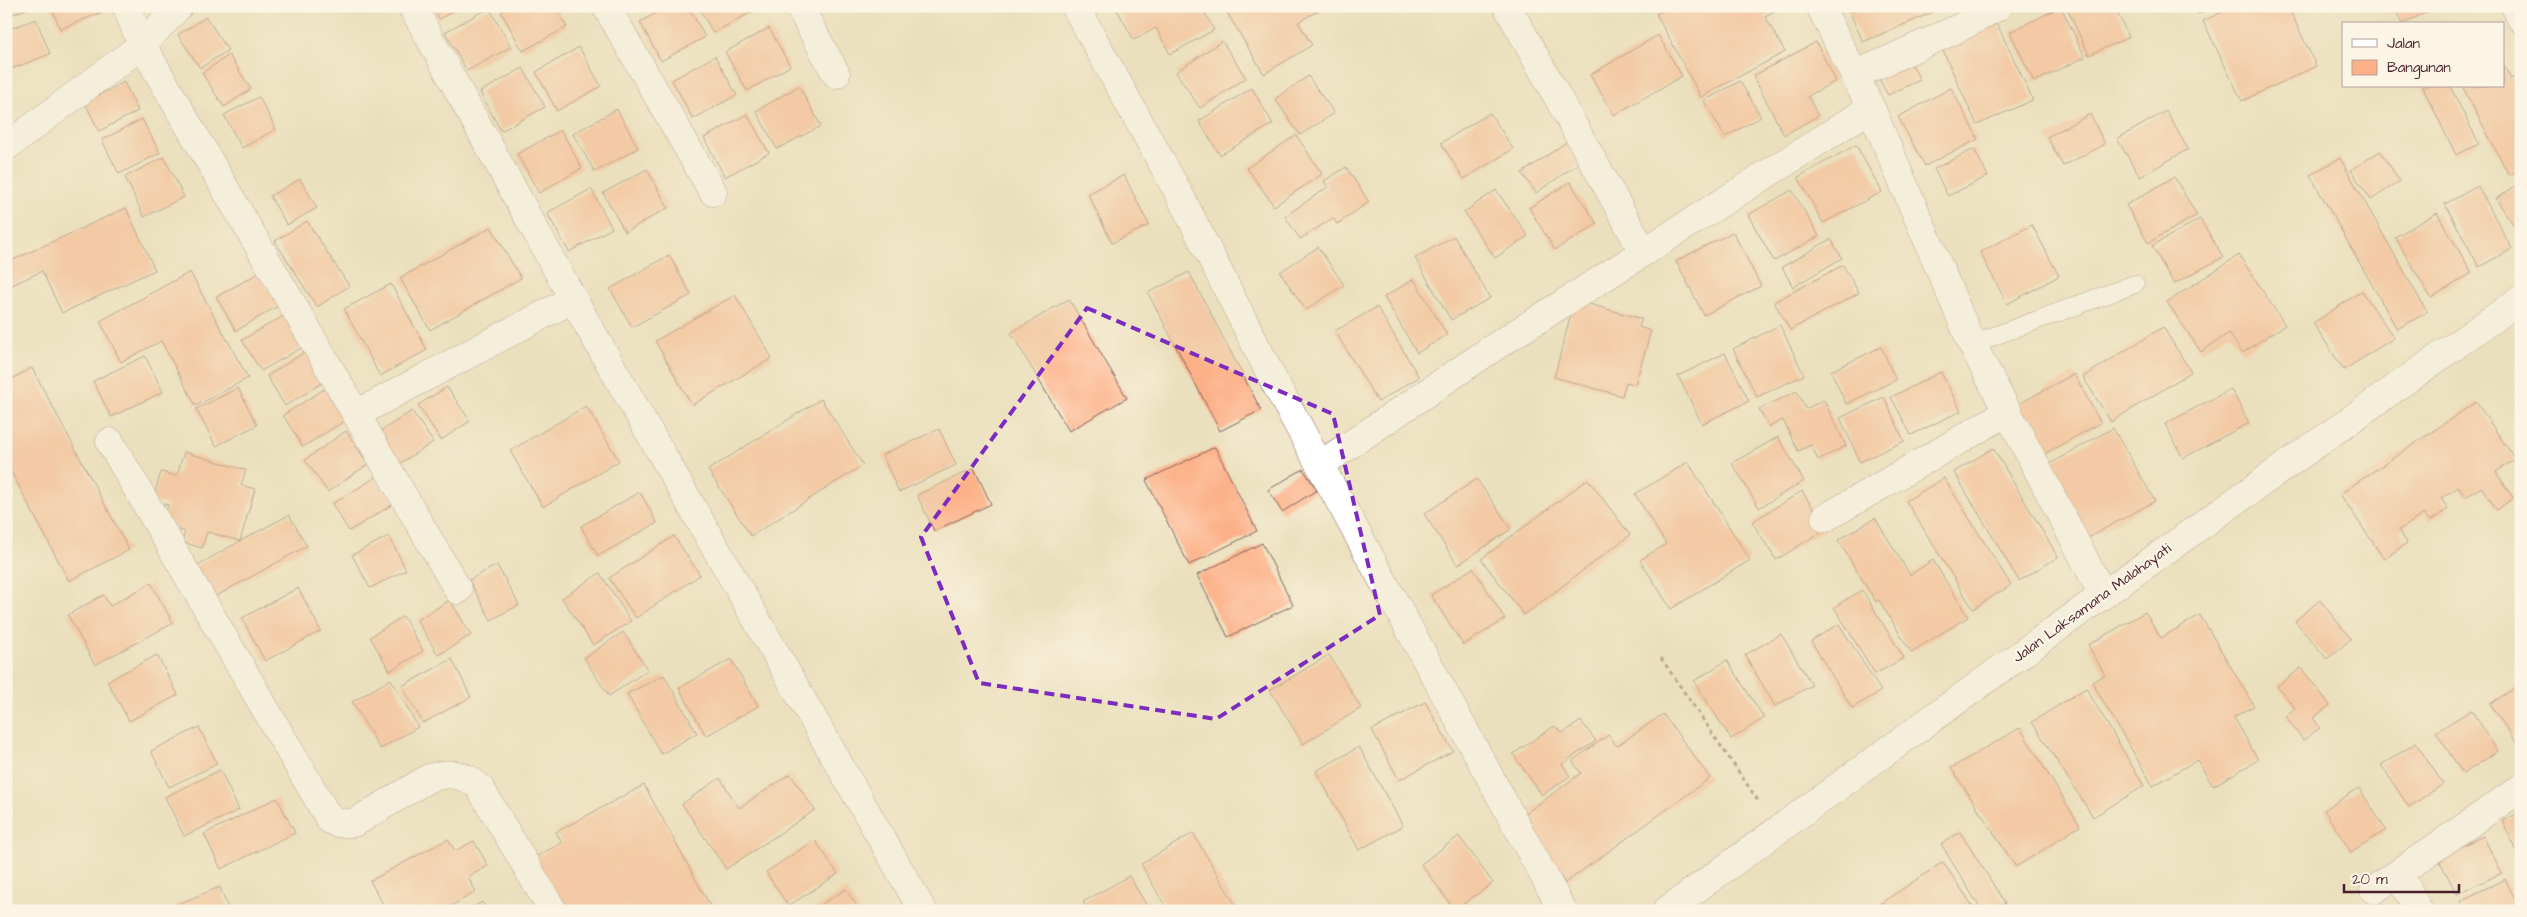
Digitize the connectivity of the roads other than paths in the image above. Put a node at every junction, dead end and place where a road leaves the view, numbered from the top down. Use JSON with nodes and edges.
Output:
{"nodes":[{"id":1,"x":126,"y":6,"type":"edge"},
{"id":2,"x":179,"y":6,"type":"edge"},
{"id":3,"x":412,"y":6,"type":"edge"},
{"id":4,"x":606,"y":6,"type":"edge"},
{"id":5,"x":799,"y":6,"type":"edge"},
{"id":6,"x":1075,"y":6,"type":"edge"},
{"id":7,"x":1506,"y":6,"type":"edge"},
{"id":8,"x":1820,"y":6,"type":"edge"},
{"id":9,"x":1999,"y":6,"type":"edge"},
{"id":10,"x":2515,"y":6,"type":"edge"},
{"id":11,"x":2521,"y":20,"type":"edge"},
{"id":12,"x":142,"y":45,"type":"junction"},
{"id":13,"x":836,"y":74,"type":"dead end"},
{"id":14,"x":1854,"y":75,"type":"junction"},
{"id":15,"x":1871,"y":108,"type":"junction"},
{"id":16,"x":6,"y":146,"type":"edge"},
{"id":17,"x":713,"y":192,"type":"dead end"},
{"id":18,"x":1644,"y":251,"type":"junction"},
{"id":19,"x":2134,"y":284,"type":"dead end"},
{"id":20,"x":573,"y":299,"type":"junction"},
{"id":21,"x":2521,"y":299,"type":"edge"},
{"id":22,"x":1972,"y":344,"type":"junction"},
{"id":23,"x":2008,"y":412,"type":"junction"},
{"id":24,"x":356,"y":414,"type":"junction"},
{"id":25,"x":110,"y":442,"type":"dead end"},
{"id":26,"x":1320,"y":465,"type":"junction"},
{"id":27,"x":1825,"y":518,"type":"dead end"},
{"id":28,"x":458,"y":590,"type":"dead end"},
{"id":29,"x":2103,"y":595,"type":"junction"},
{"id":30,"x":2521,"y":788,"type":"edge"},
{"id":31,"x":2398,"y":874,"type":"junction"},
{"id":32,"x":2374,"y":890,"type":"dead end"},
{"id":33,"x":553,"y":911,"type":"edge"},
{"id":34,"x":923,"y":911,"type":"edge"},
{"id":35,"x":1563,"y":911,"type":"edge"},
{"id":36,"x":1666,"y":911,"type":"edge"},
{"id":37,"x":2419,"y":911,"type":"edge"}],
"edges":[{"from":1,"to":12,"type":"main road"},
{"from":2,"to":12,"type":"main road"},
{"from":3,"to":20,"type":"main road"},
{"from":4,"to":17,"type":"main road"},
{"from":5,"to":13,"type":"main road"},
{"from":6,"to":26,"type":"main road"},
{"from":7,"to":18,"type":"main road"},
{"from":8,"to":14,"type":"main road"},
{"from":9,"to":14,"type":"main road"},
{"from":10,"to":11,"type":"main road"},
{"from":12,"to":16,"type":"main road"},
{"from":12,"to":24,"type":"main road"},
{"from":14,"to":15,"type":"main road"},
{"from":15,"to":18,"type":"main road"},
{"from":15,"to":22,"type":"main road"},
{"from":18,"to":26,"type":"main road"},
{"from":19,"to":22,"type":"lane"},
{"from":20,"to":24,"type":"main road"},
{"from":20,"to":34,"type":"main road"},
{"from":21,"to":29,"type":"main road","name":"Jalan Laksamana Malahayati"},
{"from":22,"to":23,"type":"main road"},
{"from":23,"to":27,"type":"main road"},
{"from":23,"to":29,"type":"main road"},
{"from":24,"to":28,"type":"main road"},
{"from":25,"to":33,"type":"main road"},
{"from":26,"to":35,"type":"main road"},
{"from":29,"to":36,"type":"main road","name":"Jalan Laksamana Malahayati"},
{"from":30,"to":31,"type":"main road"},
{"from":31,"to":32,"type":"main road"},
{"from":31,"to":37,"type":"main road"}]}
